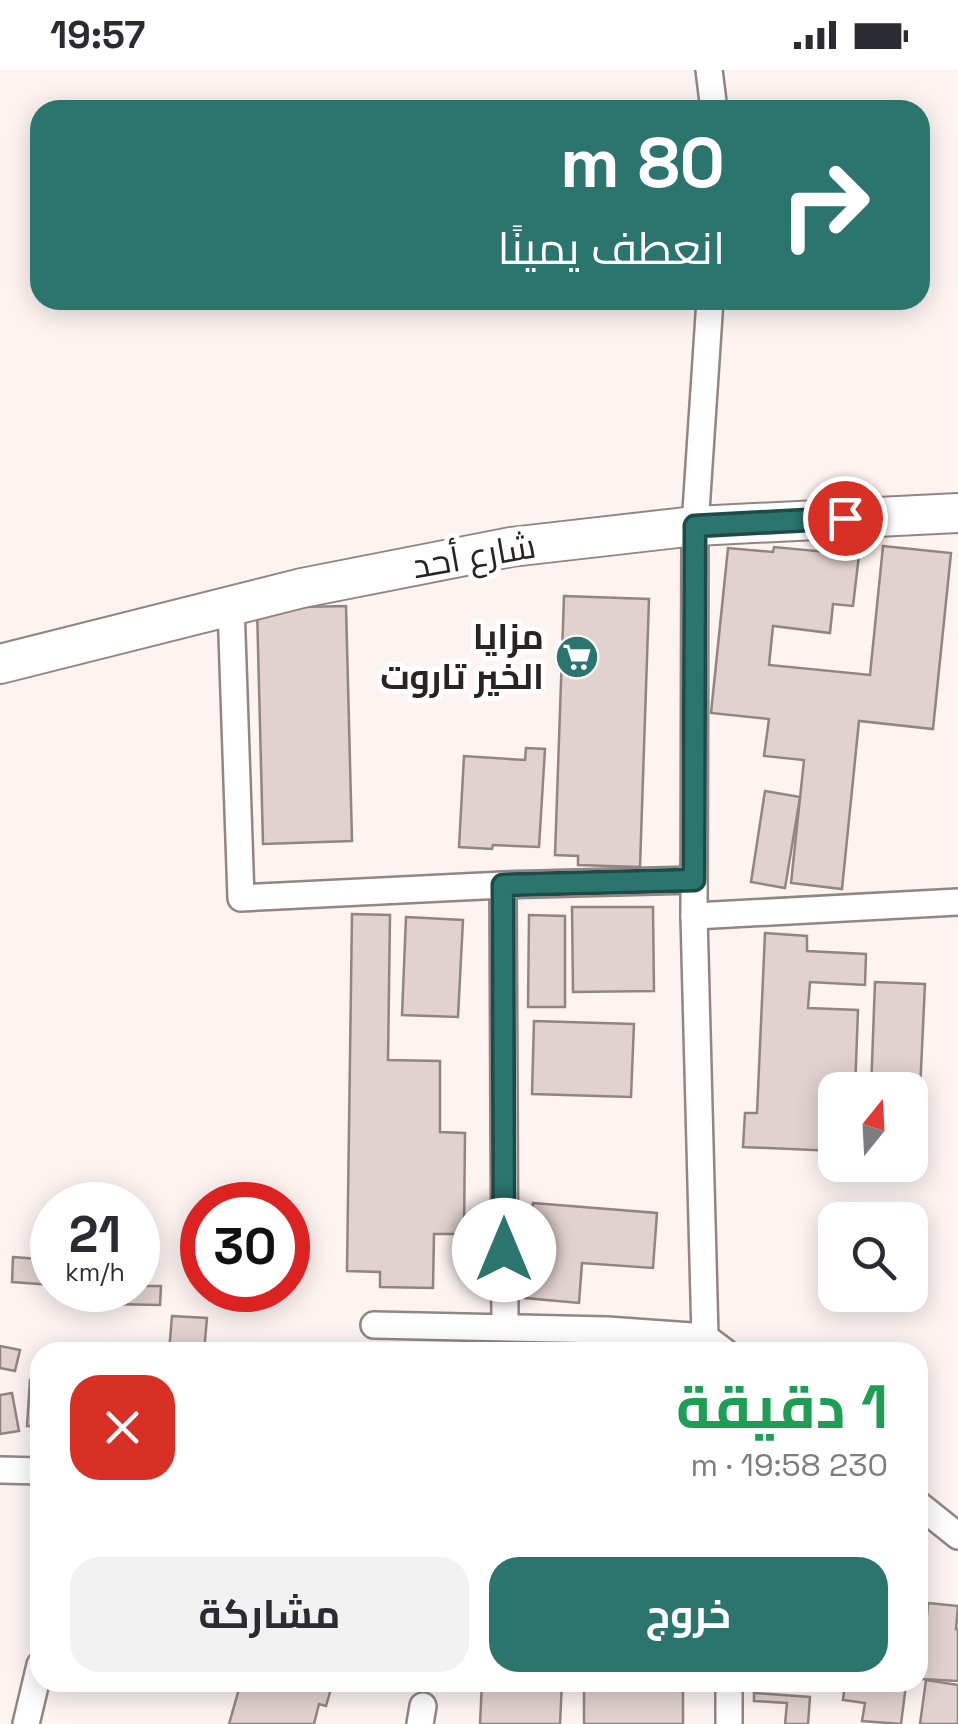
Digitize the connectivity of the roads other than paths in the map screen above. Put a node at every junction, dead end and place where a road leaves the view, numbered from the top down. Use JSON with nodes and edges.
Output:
{"nodes":[{"id":1,"x":709,"y":70,"type":"edge"},
{"id":2,"x":713,"y":100,"type":"edge"},
{"id":3,"x":709,"y":310,"type":"edge"},
{"id":4,"x":958,"y":513,"type":"edge"},
{"id":5,"x":695,"y":526,"type":"junction"},
{"id":6,"x":230,"y":606,"type":"junction"},
{"id":7,"x":0,"y":664,"type":"edge"},
{"id":8,"x":694,"y":880,"type":"junction"},
{"id":9,"x":503,"y":885,"type":"junction"},
{"id":10,"x":958,"y":902,"type":"edge"},
{"id":11,"x":694,"y":916,"type":"junction"},
{"id":12,"x":374,"y":1324,"type":"dead end"},
{"id":13,"x":504,"y":1327,"type":"junction"},
{"id":14,"x":681,"y":1342,"type":"edge"},
{"id":15,"x":712,"y":1342,"type":"edge"},
{"id":16,"x":0,"y":1470,"type":"edge"},
{"id":17,"x":30,"y":1471,"type":"edge"},
{"id":18,"x":928,"y":1512,"type":"edge"},
{"id":19,"x":958,"y":1536,"type":"edge"},
{"id":20,"x":34,"y":1692,"type":"edge"},
{"id":21,"x":730,"y":1692,"type":"edge"},
{"id":22,"x":26,"y":1724,"type":"edge"},
{"id":23,"x":730,"y":1724,"type":"edge"}],
"edges":[{"from":1,"to":2,"type":"street"},
{"from":3,"to":5,"type":"street"},
{"from":4,"to":5,"type":"main road","name":"شارع أحد"},
{"from":5,"to":6,"type":"main road","name":"شارع أحد"},
{"from":5,"to":8,"type":"street"},
{"from":6,"to":7,"type":"main road","name":"شارع أحد"},
{"from":6,"to":9,"type":"street"},
{"from":8,"to":9,"type":"street"},
{"from":8,"to":11,"type":"street"},
{"from":9,"to":13,"type":"street"},
{"from":10,"to":11,"type":"street"},
{"from":11,"to":15,"type":"street"},
{"from":12,"to":13,"type":"street"},
{"from":13,"to":14,"type":"street"},
{"from":16,"to":17,"type":"street"},
{"from":18,"to":19,"type":"street"},
{"from":20,"to":22,"type":"street"},
{"from":21,"to":23,"type":"street"}]}
